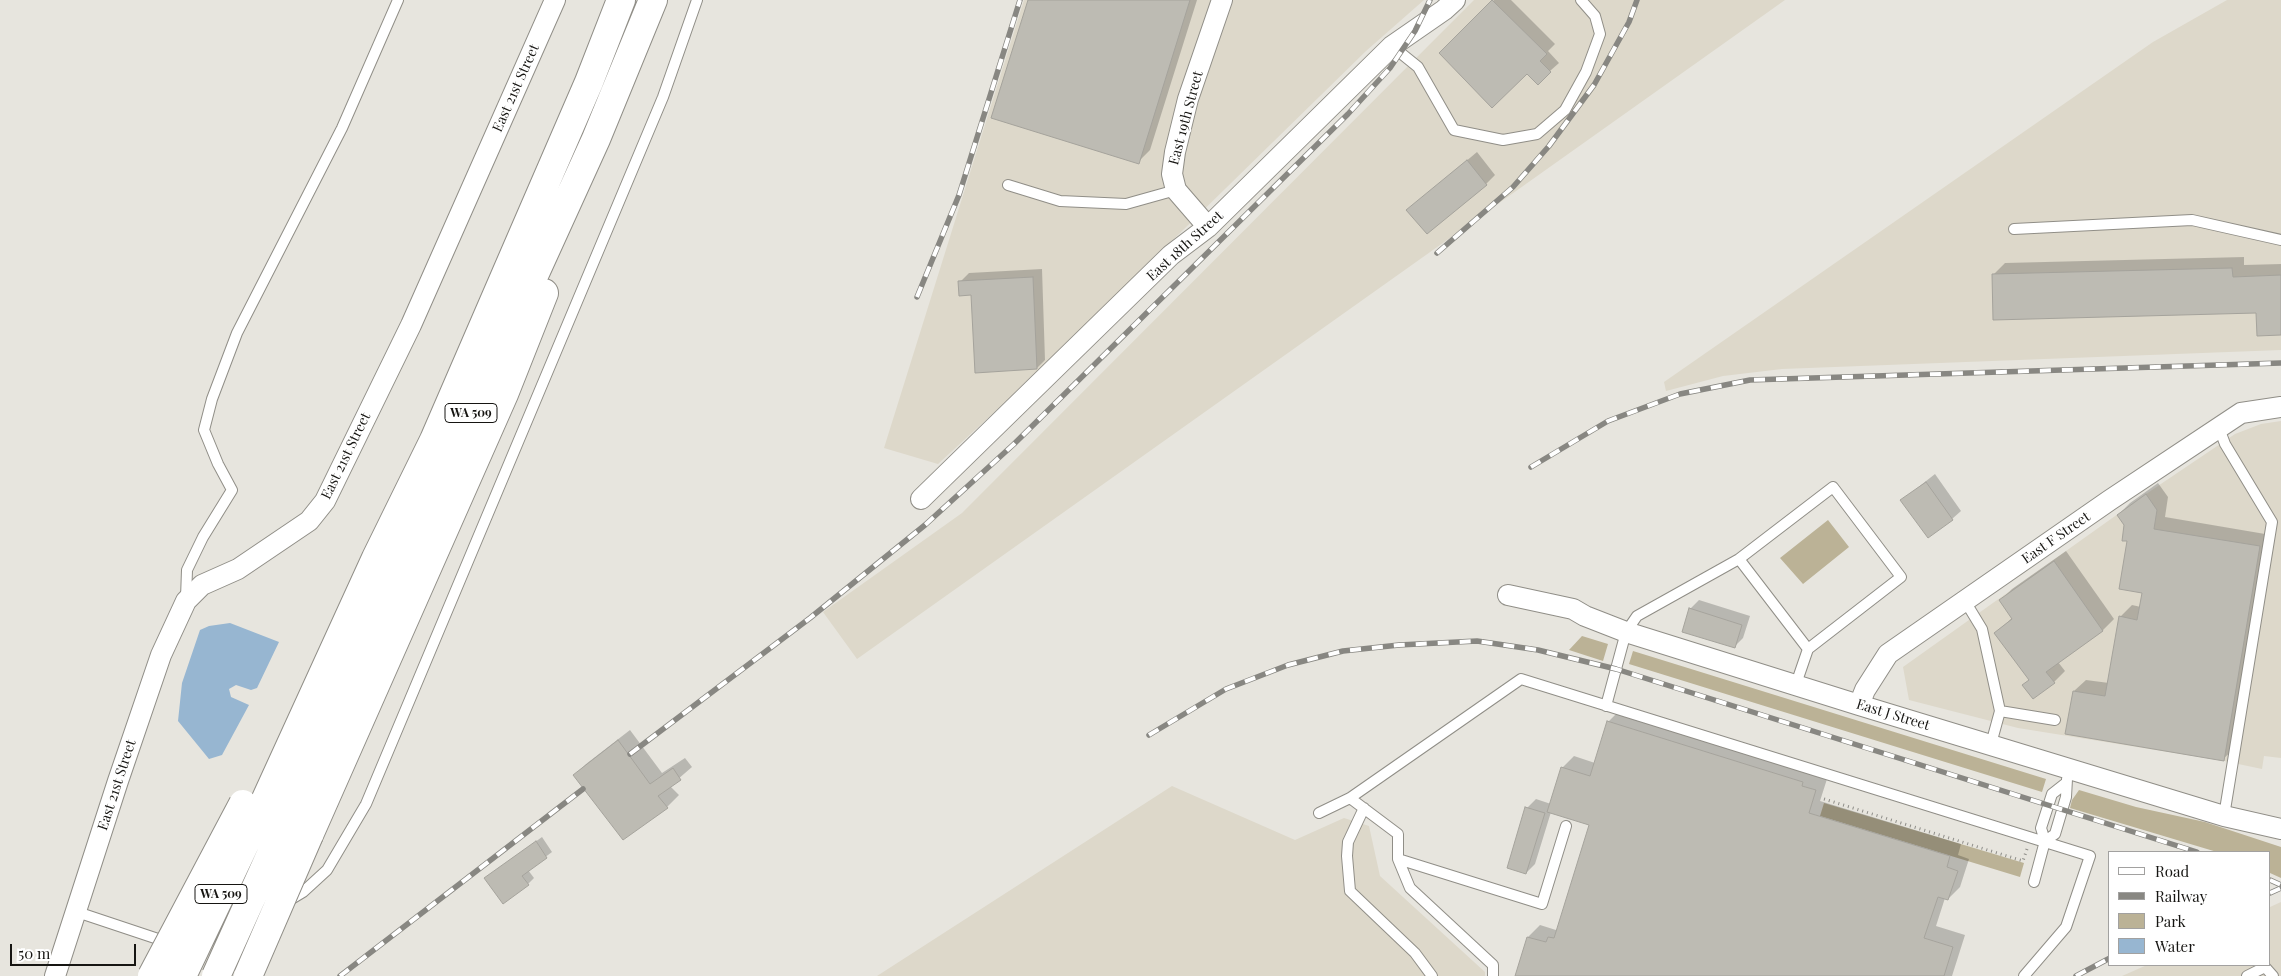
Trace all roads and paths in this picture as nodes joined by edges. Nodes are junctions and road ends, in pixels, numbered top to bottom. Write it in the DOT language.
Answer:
graph roads {
  1 [pos="398,0"];
  2 [pos="555,0"];
  3 [pos="621,0"];
  4 [pos="653,0"];
  5 [pos="697,0"];
  6 [pos="1222,0"];
  7 [pos="1455,0"];
  8 [pos="1581,0"];
  9 [pos="1392,46"];
  10 [pos="596,139"];
  11 [pos="1008,185"];
  12 [pos="1176,190"];
  13 [pos="1208,226"];
  14 [pos="2014,229"];
  15 [pos="2281,240"];
  16 [pos="2281,407"];
  17 [pos="2219,428"];
  18 [pos="921,499"];
  19 [pos="1739,559"];
  20 [pos="1508,595"];
  21 [pos="186,601"];
  22 [pos="1965,601"];
  23 [pos="1626,632"];
  24 [pos="1808,649"];
  25 [pos="1796,684"];
  26 [pos="1860,705"];
  27 [pos="1606,706"];
  28 [pos="2000,711"];
  29 [pos="2055,720"];
  30 [pos="1991,744"];
  31 [pos="2068,776"];
  32 [pos="1350,798"];
  33 [pos="1824,799"];
  34 [pos="251,808"];
  35 [pos="1364,808"];
  36 [pos="1319,813"];
  37 [pos="2224,816"];
  38 [pos="1566,826"];
  39 [pos="2281,829"];
  40 [pos="2045,841"];
  41 [pos="2028,845"];
  42 [pos="1398,859"];
  43 [pos="2034,882"];
  44 [pos="77,912"];
  45 [pos="55,976"];
  46 [pos="152,976"];
  47 [pos="182,976"];
  48 [pos="216,976"];
  49 [pos="248,976"];
  50 [pos="1432,976"];
  51 [pos="1493,976"];
  52 [pos="2024,976"];
  53 [pos="2247,976"];
  54 [pos="2273,976"];
  1 -- 21 [label="lane"];
  2 -- 21 [label="street, East 21st Street"];
  3 -- 34 [label="highway, WA 509"];
  4 -- 10 [label="highway, WA 509"];
  5 -- 44 [label="lane"];
  6 -- 12 [label="street, East 19th Street"];
  7 -- 9 [label="street, East 18th Street"];
  8 -- 9 [label="lane"];
  9 -- 13 [label="street, East 18th Street"];
  10 -- 48 [label="highway, WA 509, bridge"];
  10 -- 49 [label="highway, bridge"];
  11 -- 12 [label="lane"];
  12 -- 13 [label="street"];
  13 -- 18 [label="street, East 18th Street"];
  14 -- 15 [label="lane"];
  16 -- 17 [label="street, East F Street"];
  17 -- 22 [label="street, East F Street"];
  17 -- 37 [label="lane"];
  19 -- 23 [label="lane"];
  19 -- 24 [label="lane"];
  19 -- 24 [label="lane"];
  20 -- 23 [label="street, East J Street"];
  21 -- 44 [label="street, East 21st Street"];
  22 -- 26 [label="street, East F Street"];
  22 -- 28 [label="lane"];
  23 -- 25 [label="street, East J Street"];
  23 -- 27 [label="lane"];
  24 -- 25 [label="lane"];
  25 -- 26 [label="street, East J Street"];
  26 -- 30 [label="street, East J Street"];
  27 -- 32 [label="lane"];
  27 -- 40 [label="lane"];
  28 -- 29 [label="lane"];
  28 -- 30 [label="lane"];
  30 -- 31 [label="street, East J Street"];
  31 -- 37 [label="street, East J Street"];
  31 -- 40 [label="lane"];
  31 -- 40 [label="lane"];
  32 -- 35 [label="lane"];
  32 -- 36 [label="lane"];
  33 -- 41 [label="path"];
  34 -- 46 [label="highway, bridge"];
  34 -- 47 [label="highway, WA 509, bridge"];
  35 -- 42 [label="lane"];
  35 -- 50 [label="lane"];
  37 -- 39 [label="street, East J Street"];
  38 -- 42 [label="lane"];
  40 -- 43 [label="lane"];
  40 -- 52 [label="lane"];
  42 -- 51 [label="lane"];
  44 -- 45 [label="street, East 21st Street"];
  53 -- 54 [label="lane"];
}
